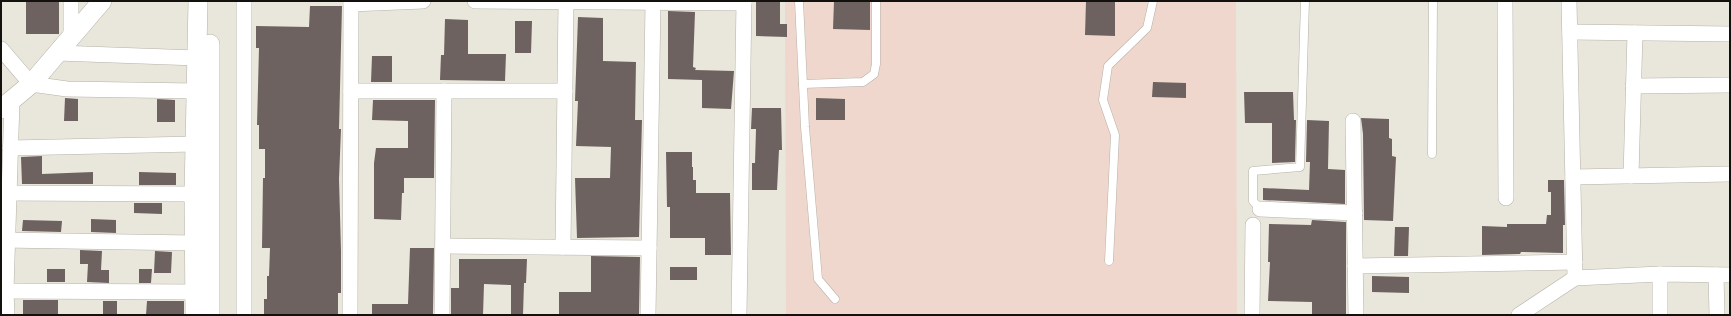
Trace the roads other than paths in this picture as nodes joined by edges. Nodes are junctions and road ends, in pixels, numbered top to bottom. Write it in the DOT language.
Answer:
graph roads {
  1 [pos="71,1"];
  2 [pos="102,1"];
  3 [pos="198,1"];
  4 [pos="209,1"];
  5 [pos="244,1"];
  6 [pos="423,1"];
  7 [pos="475,1"];
  8 [pos="799,1"];
  9 [pos="876,1"];
  10 [pos="1153,1"];
  11 [pos="1306,1"];
  12 [pos="1433,1"];
  13 [pos="1505,1"];
  14 [pos="1569,1"];
  15 [pos="351,2"];
  16 [pos="566,2"];
  17 [pos="744,2"];
  18 [pos="653,3"];
  19 [pos="1570,32"];
  20 [pos="1635,32"];
  21 [pos="1730,34"];
  22 [pos="72,35"];
  23 [pos="1,49"];
  24 [pos="57,53"];
  25 [pos="197,58"];
  26 [pos="31,84"];
  27 [pos="803,84"];
  28 [pos="1730,85"];
  29 [pos="1633,86"];
  30 [pos="196,91"];
  31 [pos="351,91"];
  32 [pos="444,91"];
  33 [pos="565,91"];
  34 [pos="6,105"];
  35 [pos="1353,121"];
  36 [pos="195,144"];
  37 [pos="10,148"];
  38 [pos="1432,154"];
  39 [pos="1730,174"];
  40 [pos="1631,176"];
  41 [pos="1573,177"];
  42 [pos="5,193"];
  43 [pos="194,194"];
  44 [pos="1506,198"];
  45 [pos="1260,209"];
  46 [pos="1355,213"];
  47 [pos="1253,225"];
  48 [pos="4,241"];
  49 [pos="194,243"];
  50 [pos="442,246"];
  51 [pos="563,247"];
  52 [pos="649,248"];
  53 [pos="1109,261"];
  54 [pos="1575,262"];
  55 [pos="1355,266"];
  56 [pos="1660,274"];
  57 [pos="1723,275"];
  58 [pos="1575,278"];
  59 [pos="3,291"];
  60 [pos="196,292"];
  61 [pos="835,299"];
  62 [pos="7,315"];
  63 [pos="195,315"];
  64 [pos="210,315"];
  65 [pos="244,315"];
  66 [pos="350,315"];
  67 [pos="442,315"];
  68 [pos="648,315"];
  69 [pos="739,315"];
  70 [pos="1252,315"];
  71 [pos="1356,315"];
  72 [pos="1519,315"];
  73 [pos="1660,315"];
  74 [pos="1717,315"];
  1 -- 22 [label="street"];
  2 -- 22 [label="street"];
  3 -- 25 [label="street"];
  4 -- 64 [label="street"];
  5 -- 65 [label="street"];
  6 -- 15 [label="street"];
  7 -- 16 [label="street"];
  8 -- 27 [label="lane"];
  9 -- 27 [label="lane"];
  10 -- 53 [label="lane"];
  11 -- 45 [label="lane"];
  12 -- 38 [label="lane"];
  13 -- 44 [label="street"];
  14 -- 19 [label="street"];
  15 -- 31 [label="street"];
  16 -- 18 [label="street"];
  16 -- 33 [label="street"];
  17 -- 18 [label="street"];
  17 -- 69 [label="street"];
  18 -- 52 [label="street"];
  19 -- 20 [label="street"];
  19 -- 41 [label="street"];
  20 -- 21 [label="street"];
  20 -- 29 [label="street"];
  22 -- 24 [label="street"];
  23 -- 26 [label="street"];
  24 -- 25 [label="street"];
  24 -- 26 [label="street"];
  25 -- 30 [label="street"];
  26 -- 30 [label="street"];
  26 -- 34 [label="street"];
  27 -- 61 [label="lane"];
  28 -- 29 [label="street"];
  29 -- 40 [label="street"];
  30 -- 36 [label="street"];
  31 -- 32 [label="street"];
  31 -- 66 [label="street"];
  32 -- 33 [label="street"];
  32 -- 50 [label="street"];
  33 -- 51 [label="street"];
  34 -- 37 [label="street"];
  35 -- 46 [label="street"];
  36 -- 37 [label="street"];
  36 -- 43 [label="street"];
  37 -- 42 [label="street"];
  39 -- 40 [label="street"];
  40 -- 41 [label="street"];
  41 -- 54 [label="street"];
  42 -- 43 [label="street"];
  42 -- 48 [label="street"];
  43 -- 49 [label="street"];
  45 -- 46 [label="street"];
  46 -- 55 [label="street"];
  47 -- 70 [label="street"];
  48 -- 49 [label="street"];
  48 -- 59 [label="street"];
  49 -- 60 [label="street"];
  50 -- 51 [label="street"];
  50 -- 67 [label="street"];
  51 -- 52 [label="street"];
  52 -- 68 [label="street"];
  54 -- 55 [label="street"];
  54 -- 58 [label="street"];
  55 -- 71 [label="street"];
  56 -- 57 [label="street"];
  56 -- 58 [label="street"];
  56 -- 73 [label="street"];
  57 -- 74 [label="street"];
  58 -- 72 [label="street"];
  59 -- 60 [label="street"];
  59 -- 62 [label="street"];
  60 -- 63 [label="street"];
}
